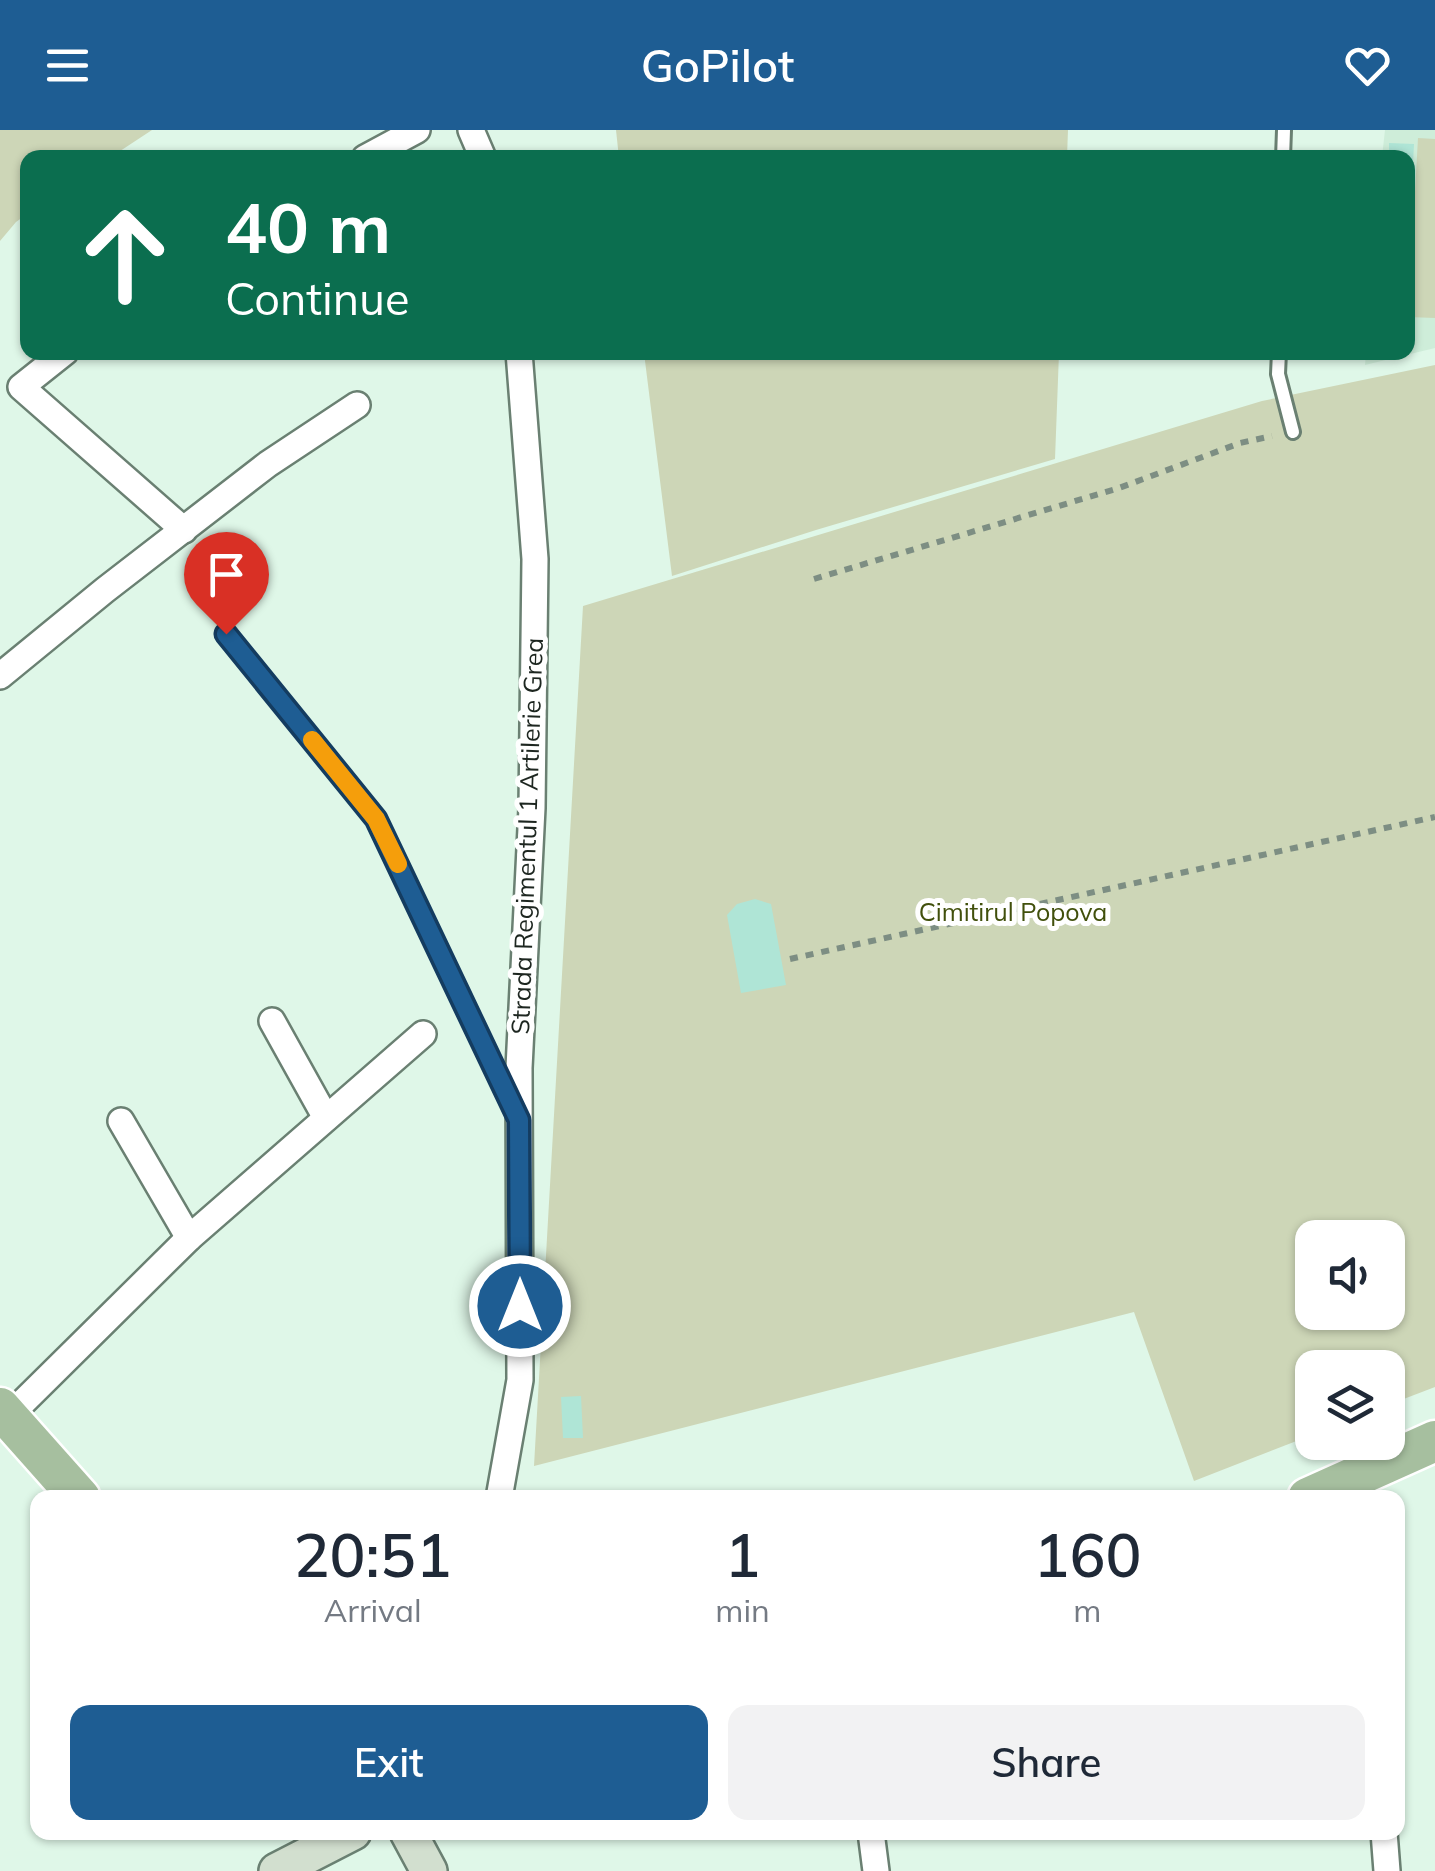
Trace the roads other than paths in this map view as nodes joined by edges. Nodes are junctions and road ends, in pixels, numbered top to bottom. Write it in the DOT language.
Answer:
graph roads {
  1 [pos="417,130"];
  2 [pos="380,150"];
  3 [pos="55,360"];
  4 [pos="520,360"];
  5 [pos="1279,360"];
  6 [pos="357,404"];
  7 [pos="1293,432"];
  8 [pos="184,530"];
  9 [pos="226,634"];
  10 [pos="0,676"];
  11 [pos="272,1021"];
  12 [pos="423,1034"];
  13 [pos="326,1118"];
  14 [pos="519,1120"];
  15 [pos="121,1121"];
  16 [pos="189,1238"];
  17 [pos="4,1412"];
  18 [pos="1435,1441"];
  19 [pos="1360,1487"];
  20 [pos="73,1490"];
  21 [pos="500,1490"];
  22 [pos="338,1840"];
  23 [pos="412,1840"];
  24 [pos="872,1840"];
  25 [pos="1385,1840"];
  26 [pos="277,1871"];
  27 [pos="429,1871"];
  28 [pos="876,1871"];
  29 [pos="1387,1871"];
  1 -- 2 [label="street"];
  3 -- 8 [label="street"];
  4 -- 14 [label="street, Strada Regimentul 1 Artilerie Grea"];
  5 -- 7 [label="lane"];
  6 -- 8 [label="street"];
  8 -- 10 [label="street"];
  9 -- 14 [label="lane"];
  11 -- 13 [label="street"];
  12 -- 13 [label="street"];
  13 -- 16 [label="street"];
  14 -- 21 [label="street, Strada Regimentul 1 Artilerie Grea"];
  15 -- 16 [label="street"];
  16 -- 17 [label="street"];
  17 -- 20 [label="main road"];
  18 -- 19 [label="main road"];
  22 -- 26 [label="street"];
  23 -- 27 [label="street"];
  24 -- 28 [label="street"];
  25 -- 29 [label="street"];
}
